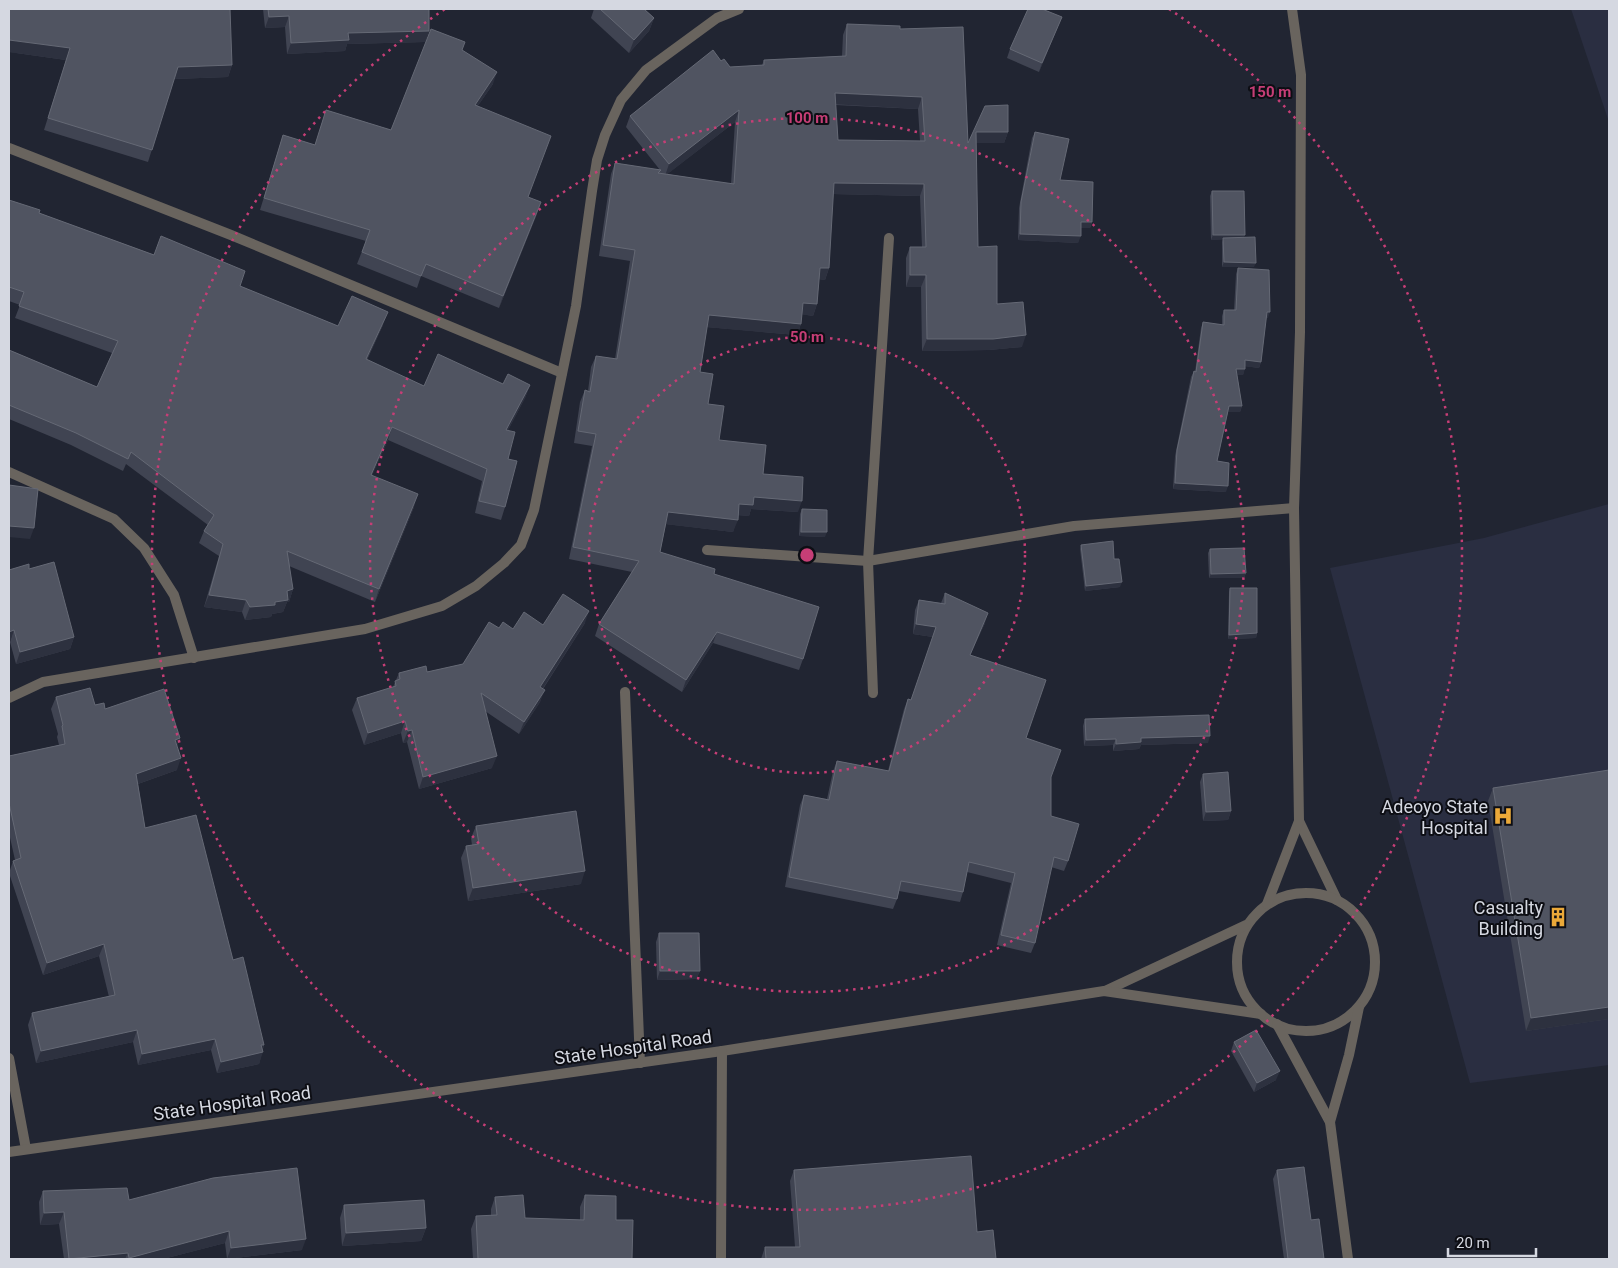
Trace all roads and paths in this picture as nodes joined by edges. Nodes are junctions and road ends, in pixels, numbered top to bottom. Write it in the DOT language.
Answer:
graph roads {
  1 [pos="739,9"];
  2 [pos="1292,9"];
  3 [pos="9,148"];
  4 [pos="889,238"];
  5 [pos="562,373"];
  6 [pos="9,472"];
  7 [pos="1294,508"];
  8 [pos="707,550"];
  9 [pos="868,560"];
  10 [pos="194,658"];
  11 [pos="625,692"];
  12 [pos="873,693"];
  13 [pos="9,698"];
  14 [pos="1299,821"];
  15 [pos="1337,900"];
  16 [pos="1267,904"];
  17 [pos="1246,925"];
  18 [pos="1104,991"];
  19 [pos="1359,1007"];
  20 [pos="1261,1014"];
  21 [pos="1277,1024"];
  22 [pos="722,1052"];
  23 [pos="9,1058"];
  24 [pos="640,1063"];
  25 [pos="1330,1122"];
  26 [pos="26,1148"];
  27 [pos="9,1152"];
  28 [pos="721,1259"];
  29 [pos="1348,1259"];
  1 -- 5 [label="street"];
  2 -- 7 [label="street"];
  3 -- 5 [label="street"];
  4 -- 9 [label="street"];
  5 -- 10 [label="street"];
  6 -- 10 [label="street"];
  7 -- 9 [label="street"];
  7 -- 14 [label="street"];
  8 -- 9 [label="street"];
  9 -- 12 [label="street"];
  10 -- 13 [label="street"];
  11 -- 24 [label="street"];
  14 -- 15 [label="street"];
  14 -- 16 [label="street"];
  15 -- 16 [label="street"];
  15 -- 19 [label="street"];
  16 -- 17 [label="street"];
  17 -- 18 [label="street"];
  17 -- 20 [label="street"];
  18 -- 20 [label="street, State Hospital Road"];
  18 -- 22 [label="street, State Hospital Road"];
  19 -- 21 [label="street"];
  19 -- 25 [label="street"];
  20 -- 21 [label="street"];
  21 -- 25 [label="street"];
  22 -- 24 [label="street, State Hospital Road"];
  22 -- 28 [label="street"];
  23 -- 26 [label="street"];
  24 -- 26 [label="street, State Hospital Road"];
  25 -- 29 [label="street"];
  26 -- 27 [label="street, State Hospital Road"];
}
